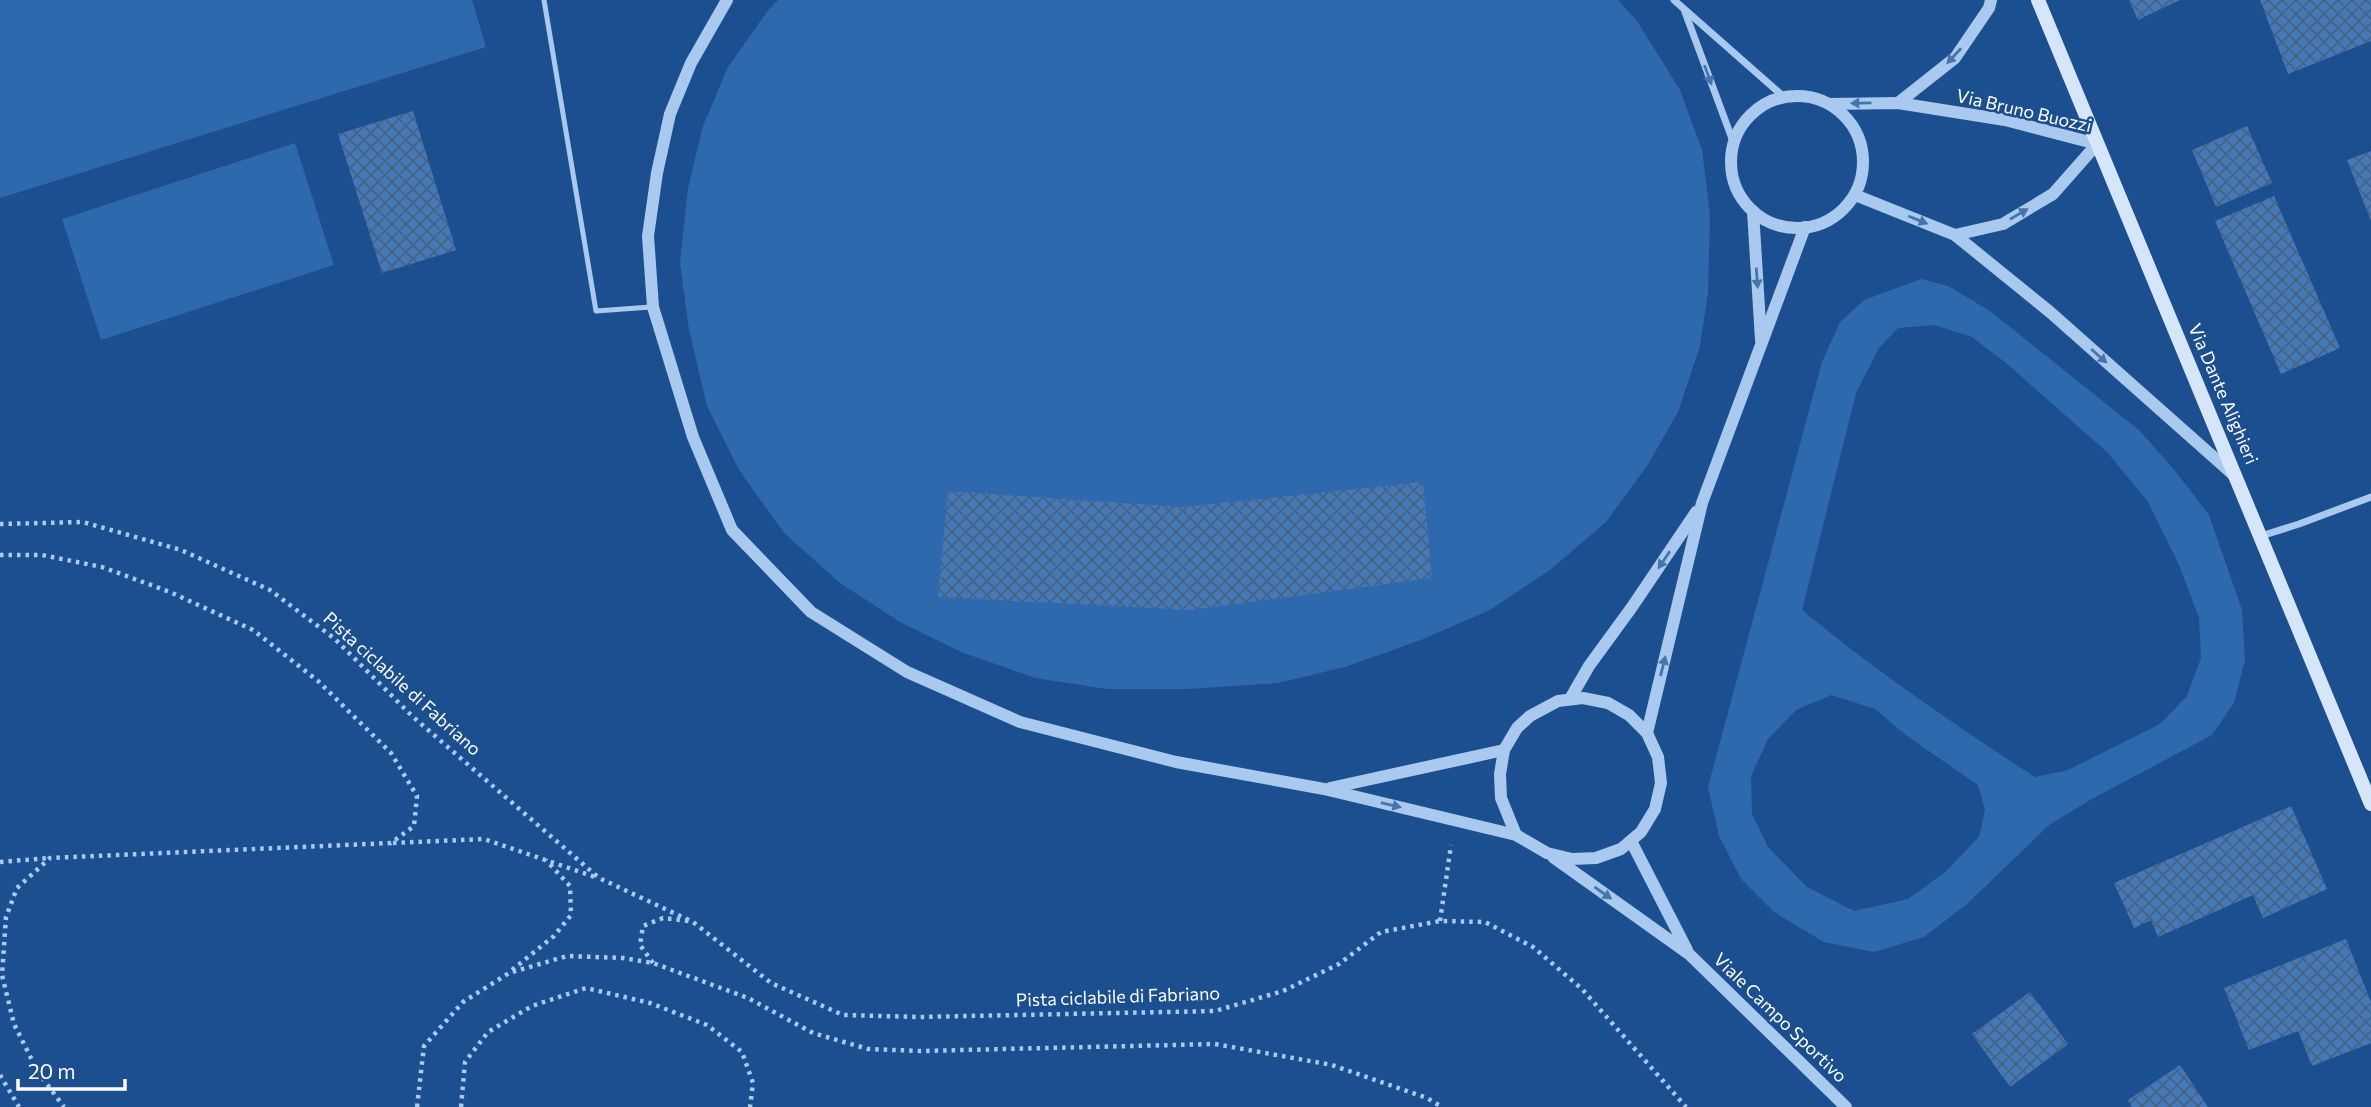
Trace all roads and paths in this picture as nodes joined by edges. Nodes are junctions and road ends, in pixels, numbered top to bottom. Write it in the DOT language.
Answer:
graph roads {
  1 [pos="544,0"];
  2 [pos="727,0"];
  3 [pos="1674,0"];
  4 [pos="1991,0"];
  5 [pos="2038,0"];
  6 [pos="1684,11"];
  7 [pos="1784,97"];
  8 [pos="1898,103"];
  9 [pos="1829,104"];
  10 [pos="1734,144"];
  11 [pos="2096,145"];
  12 [pos="1855,195"];
  13 [pos="1753,211"];
  14 [pos="1805,228"];
  15 [pos="1955,235"];
  16 [pos="653,307"];
  17 [pos="1761,344"];
  18 [pos="2238,479"];
  19 [pos="2371,497"];
  20 [pos="1702,503"];
  21 [pos="0,524"];
  22 [pos="2260,536"];
  23 [pos="0,555"];
  24 [pos="1570,699"];
  25 [pos="1647,733"];
  26 [pos="1504,750"];
  27 [pos="1324,789"];
  28 [pos="2371,804"];
  29 [pos="1455,820"];
  30 [pos="1516,835"];
  31 [pos="1631,841"];
  32 [pos="391,843"];
  33 [pos="1547,853"];
  34 [pos="50,858"];
  35 [pos="545,860"];
  36 [pos="0,862"];
  37 [pos="599,878"];
  38 [pos="1440,921"];
  39 [pos="693,922"];
  40 [pos="1689,954"];
  41 [pos="653,963"];
  42 [pos="509,973"];
  43 [pos="0,1075"];
  44 [pos="19,1107"];
  45 [pos="64,1107"];
  46 [pos="417,1107"];
  47 [pos="461,1107"];
  48 [pos="750,1107"];
  49 [pos="1442,1107"];
  50 [pos="1686,1107"];
  51 [pos="1846,1107"];
  1 -- 16 [label="lane"];
  2 -- 16 [label="street"];
  3 -- 6 [label="street"];
  4 -- 8 [label="street, Via Bruno Buozzi, one-way"];
  5 -- 11 [label="main road, Via Dante Alighieri"];
  6 -- 7 [label="street"];
  6 -- 10 [label="street, one-way"];
  7 -- 9 [label="street, Via Bruno Buozzi"];
  7 -- 10 [label="street"];
  8 -- 9 [label="street, Via Bruno Buozzi, one-way"];
  8 -- 11 [label="street, Via Bruno Buozzi"];
  9 -- 12 [label="street"];
  10 -- 13 [label="street"];
  15 -- 11 [label="street, Via Bruno Buozzi, one-way"];
  11 -- 18 [label="main road, Via Dante Alighieri"];
  12 -- 14 [label="street"];
  12 -- 15 [label="street, one-way"];
  13 -- 14 [label="street"];
  13 -- 17 [label="street, one-way"];
  14 -- 17 [label="street"];
  15 -- 18 [label="street, one-way"];
  16 -- 27 [label="street"];
  17 -- 20 [label="street"];
  18 -- 22 [label="main road, Via Dante Alighieri"];
  19 -- 22 [label="street"];
  20 -- 24 [label="street, one-way"];
  25 -- 20 [label="street, one-way"];
  21 -- 37 [label="path, Pista ciclabile di Fabriano"];
  22 -- 28 [label="main road, Via Dante Alighieri"];
  23 -- 32 [label="path"];
  24 -- 25 [label="street"];
  24 -- 26 [label="street"];
  25 -- 31 [label="street"];
  26 -- 27 [label="street"];
  26 -- 30 [label="street"];
  27 -- 29 [label="street, one-way"];
  29 -- 30 [label="street"];
  29 -- 38 [label="path"];
  30 -- 33 [label="street"];
  31 -- 33 [label="street"];
  31 -- 40 [label="street, Viale Campo Sportivo"];
  32 -- 34 [label="path, Pista ciclabile di Fabriano"];
  32 -- 35 [label="path, Pista ciclabile di Fabriano"];
  33 -- 40 [label="street, Viale Campo Sportivo, one-way"];
  34 -- 36 [label="path, Pista ciclabile di Fabriano"];
  34 -- 45 [label="path"];
  35 -- 37 [label="path, Pista ciclabile di Fabriano"];
  35 -- 42 [label="path, Pista ciclabile di Fabriano"];
  37 -- 39 [label="path, Pista ciclabile di Fabriano"];
  38 -- 39 [label="path, Pista ciclabile di Fabriano"];
  38 -- 50 [label="path, Pista ciclabile di Fabriano"];
  39 -- 41 [label="path"];
  40 -- 51 [label="street, Viale Campo Sportivo"];
  41 -- 42 [label="path, Pista ciclabile di Fabriano"];
  41 -- 49 [label="path, Pista ciclabile di Fabriano"];
  42 -- 46 [label="path, Pista ciclabile di Fabriano"];
  43 -- 44 [label="path"];
  47 -- 48 [label="path"];
}
